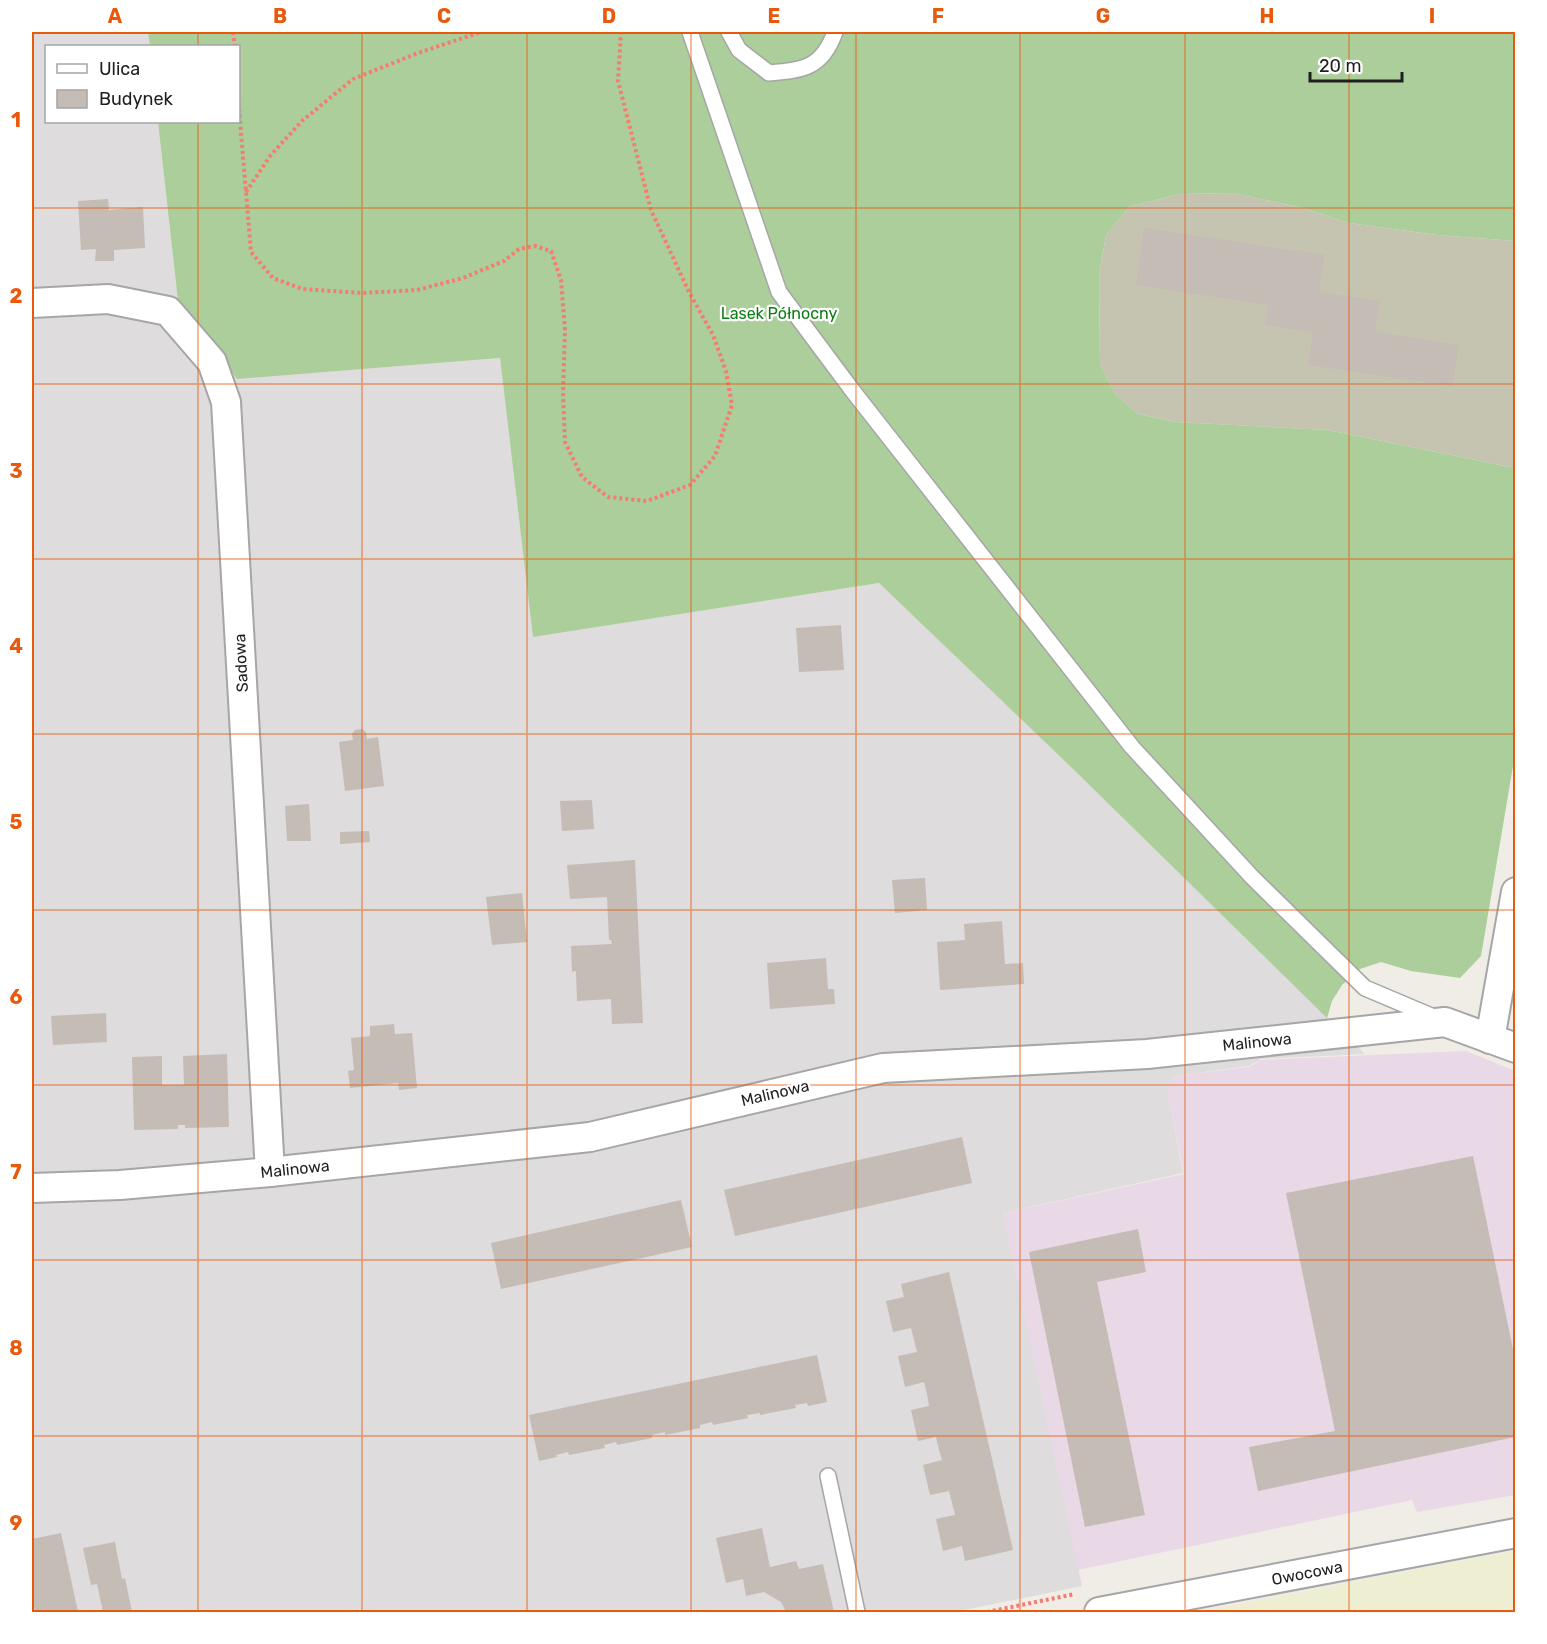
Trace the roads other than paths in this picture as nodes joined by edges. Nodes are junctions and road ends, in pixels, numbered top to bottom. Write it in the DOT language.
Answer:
graph roads {
  1 [pos="690,32"];
  2 [pos="729,32"];
  3 [pos="835,32"];
  4 [pos="32,303"];
  5 [pos="1515,892"];
  6 [pos="1445,1022"];
  7 [pos="1503,1043"];
  8 [pos="270,1172"];
  9 [pos="32,1188"];
  10 [pos="828,1476"];
  11 [pos="1515,1533"];
  12 [pos="857,1612"];
  13 [pos="1104,1612"];
  1 -- 6 [label="lane"];
  2 -- 3 [label="lane"];
  4 -- 8 [label="street, Sadowa"];
  5 -- 7 [label="street"];
  6 -- 7 [label="street, Malinowa"];
  6 -- 8 [label="street, Malinowa"];
  8 -- 9 [label="street, Malinowa"];
  10 -- 12 [label="lane"];
  11 -- 13 [label="street, Owocowa"];
}
